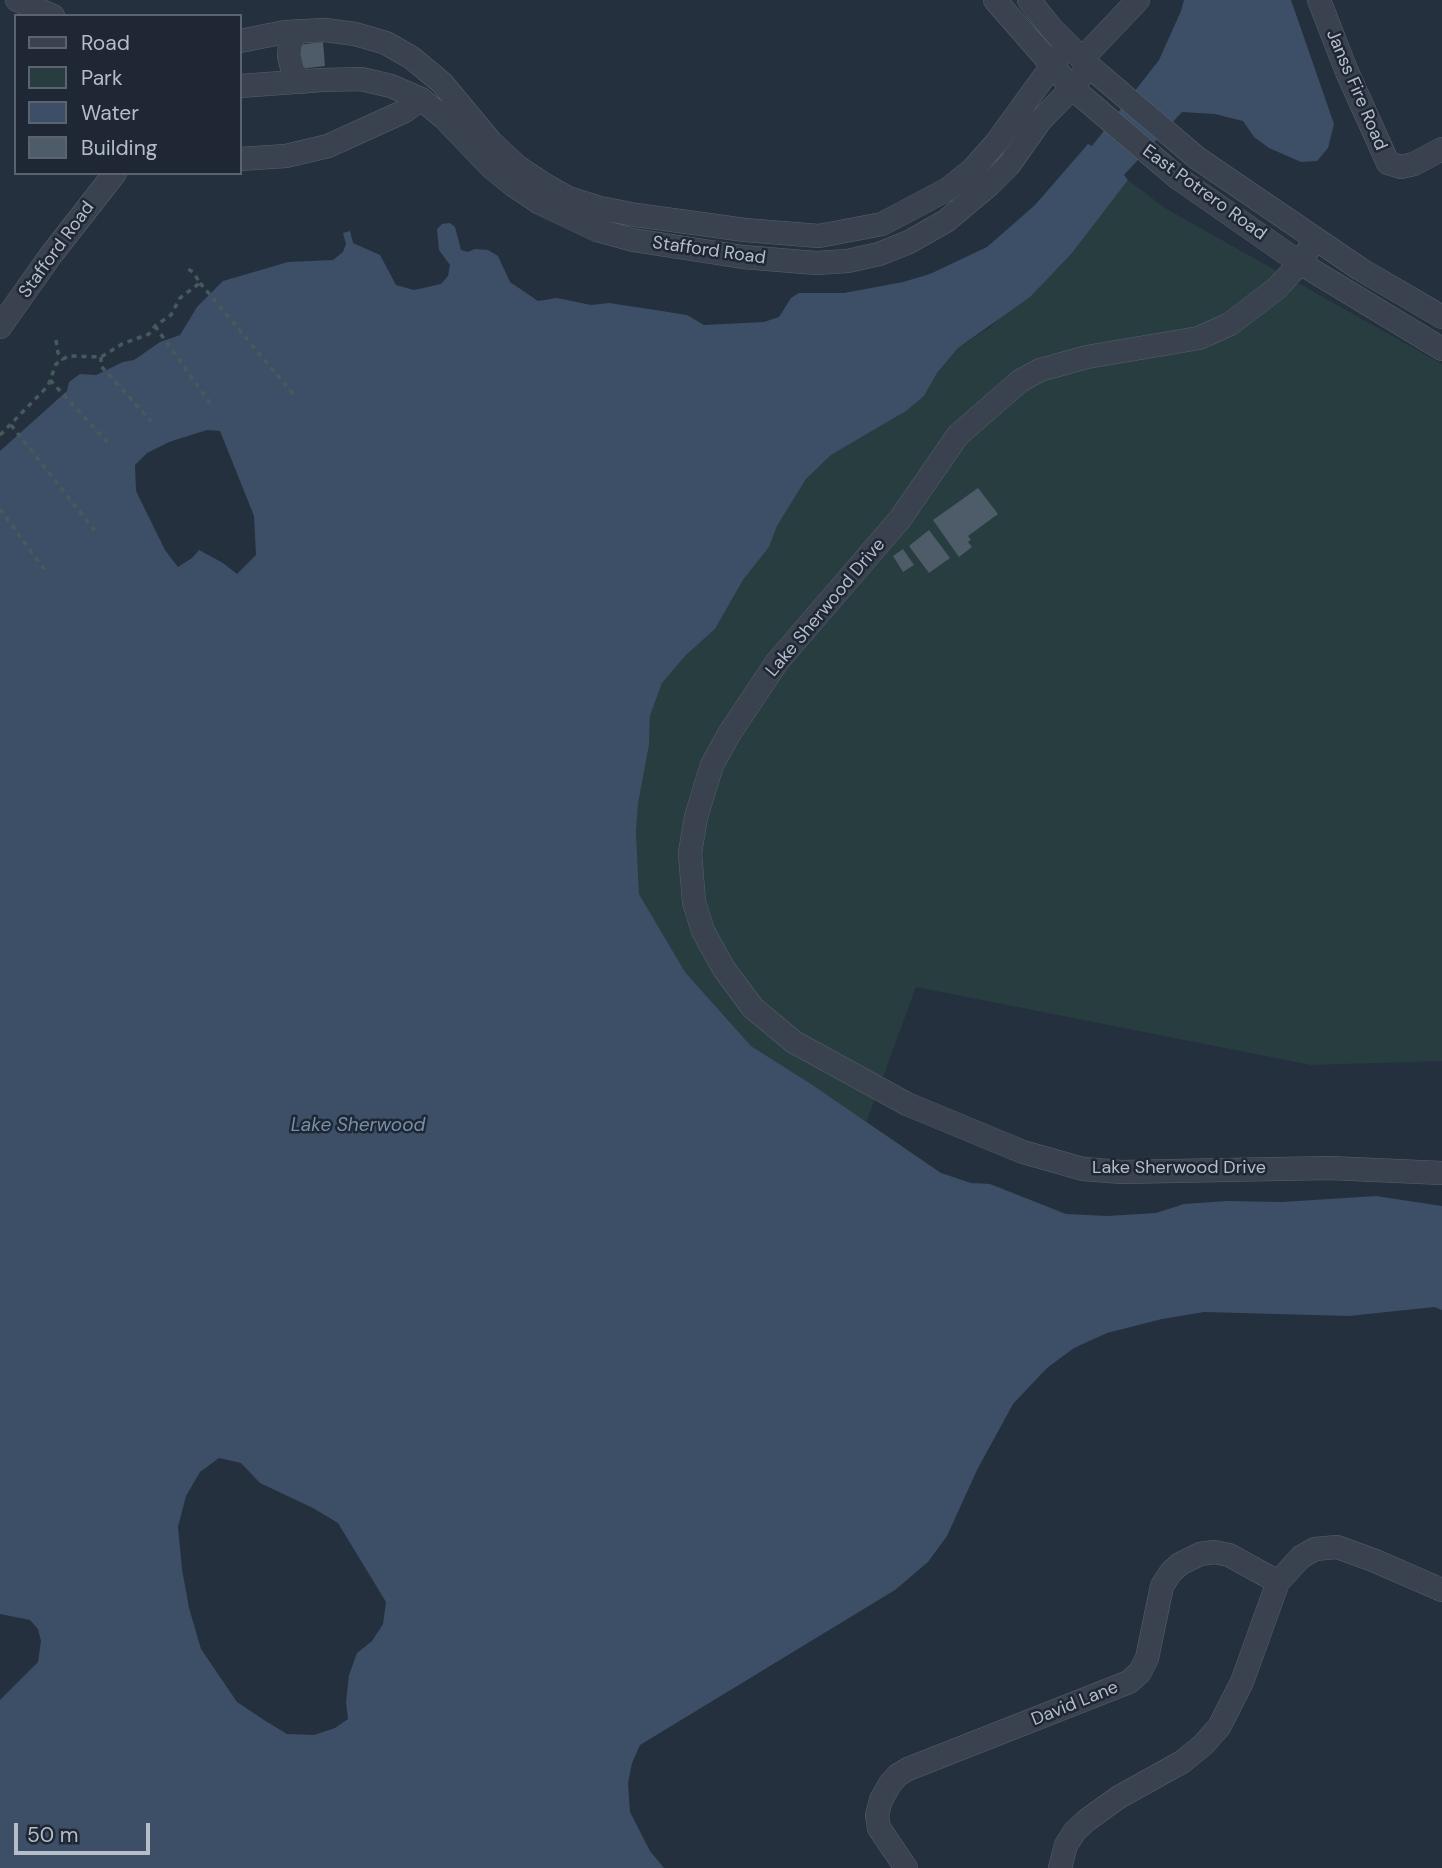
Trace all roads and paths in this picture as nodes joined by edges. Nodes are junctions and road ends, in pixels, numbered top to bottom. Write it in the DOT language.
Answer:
graph roads {
  1 [pos="17,0"];
  2 [pos="995,0"];
  3 [pos="1029,0"];
  4 [pos="1138,0"];
  5 [pos="1320,0"];
  6 [pos="48,14"];
  7 [pos="298,31"];
  8 [pos="242,41"];
  9 [pos="1079,57"];
  10 [pos="1052,66"];
  11 [pos="303,82"];
  12 [pos="242,86"];
  13 [pos="1072,88"];
  14 [pos="421,99"];
  15 [pos="1442,149"];
  16 [pos="242,159"];
  17 [pos="113,175"];
  18 [pos="1315,240"];
  19 [pos="1300,263"];
  20 [pos="188,270"];
  21 [pos="200,283"];
  22 [pos="1442,317"];
  23 [pos="155,326"];
  24 [pos="0,327"];
  25 [pos="56,340"];
  26 [pos="1442,349"];
  27 [pos="101,356"];
  28 [pos="63,360"];
  29 [pos="50,380"];
  30 [pos="294,395"];
  31 [pos="210,403"];
  32 [pos="150,421"];
  33 [pos="11,425"];
  34 [pos="0,435"];
  35 [pos="111,446"];
  36 [pos="0,509"];
  37 [pos="96,532"];
  38 [pos="46,572"];
  39 [pos="1442,1173"];
  40 [pos="1278,1582"];
  41 [pos="1442,1590"];
  42 [pos="906,1868"];
  43 [pos="1060,1868"];
  1 -- 6 [label="street"];
  2 -- 10 [label="street, East Potrero Road"];
  3 -- 9 [label="street, East Potrero Road"];
  4 -- 9 [label="street"];
  5 -- 15 [label="street, Janss Fire Road"];
  7 -- 8 [label="street, Stafford Road"];
  7 -- 10 [label="street, Stafford Road"];
  7 -- 11 [label="street"];
  9 -- 10 [label="street, Stafford Road"];
  9 -- 13 [label="street, Stafford Road"];
  9 -- 18 [label="street, East Potrero Road"];
  10 -- 13 [label="street, East Potrero Road"];
  11 -- 12 [label="street, Stafford Road"];
  11 -- 14 [label="street, Stafford Road"];
  13 -- 14 [label="street, Stafford Road"];
  13 -- 19 [label="street, East Potrero Road"];
  14 -- 16 [label="street"];
  17 -- 24 [label="street, Stafford Road"];
  18 -- 19 [label="street, Lake Sherwood Drive"];
  18 -- 22 [label="street, East Potrero Road"];
  19 -- 26 [label="street, East Potrero Road"];
  19 -- 39 [label="street, Lake Sherwood Drive"];
  20 -- 21 [label="path"];
  21 -- 23 [label="path"];
  21 -- 30 [label="path"];
  23 -- 27 [label="path"];
  23 -- 31 [label="path"];
  25 -- 28 [label="path"];
  27 -- 28 [label="path"];
  27 -- 32 [label="path"];
  28 -- 29 [label="path"];
  29 -- 33 [label="path"];
  29 -- 35 [label="path"];
  33 -- 34 [label="path"];
  33 -- 37 [label="path"];
  36 -- 38 [label="path"];
  40 -- 41 [label="street"];
  40 -- 42 [label="street, David Lane"];
  40 -- 43 [label="street"];
}
